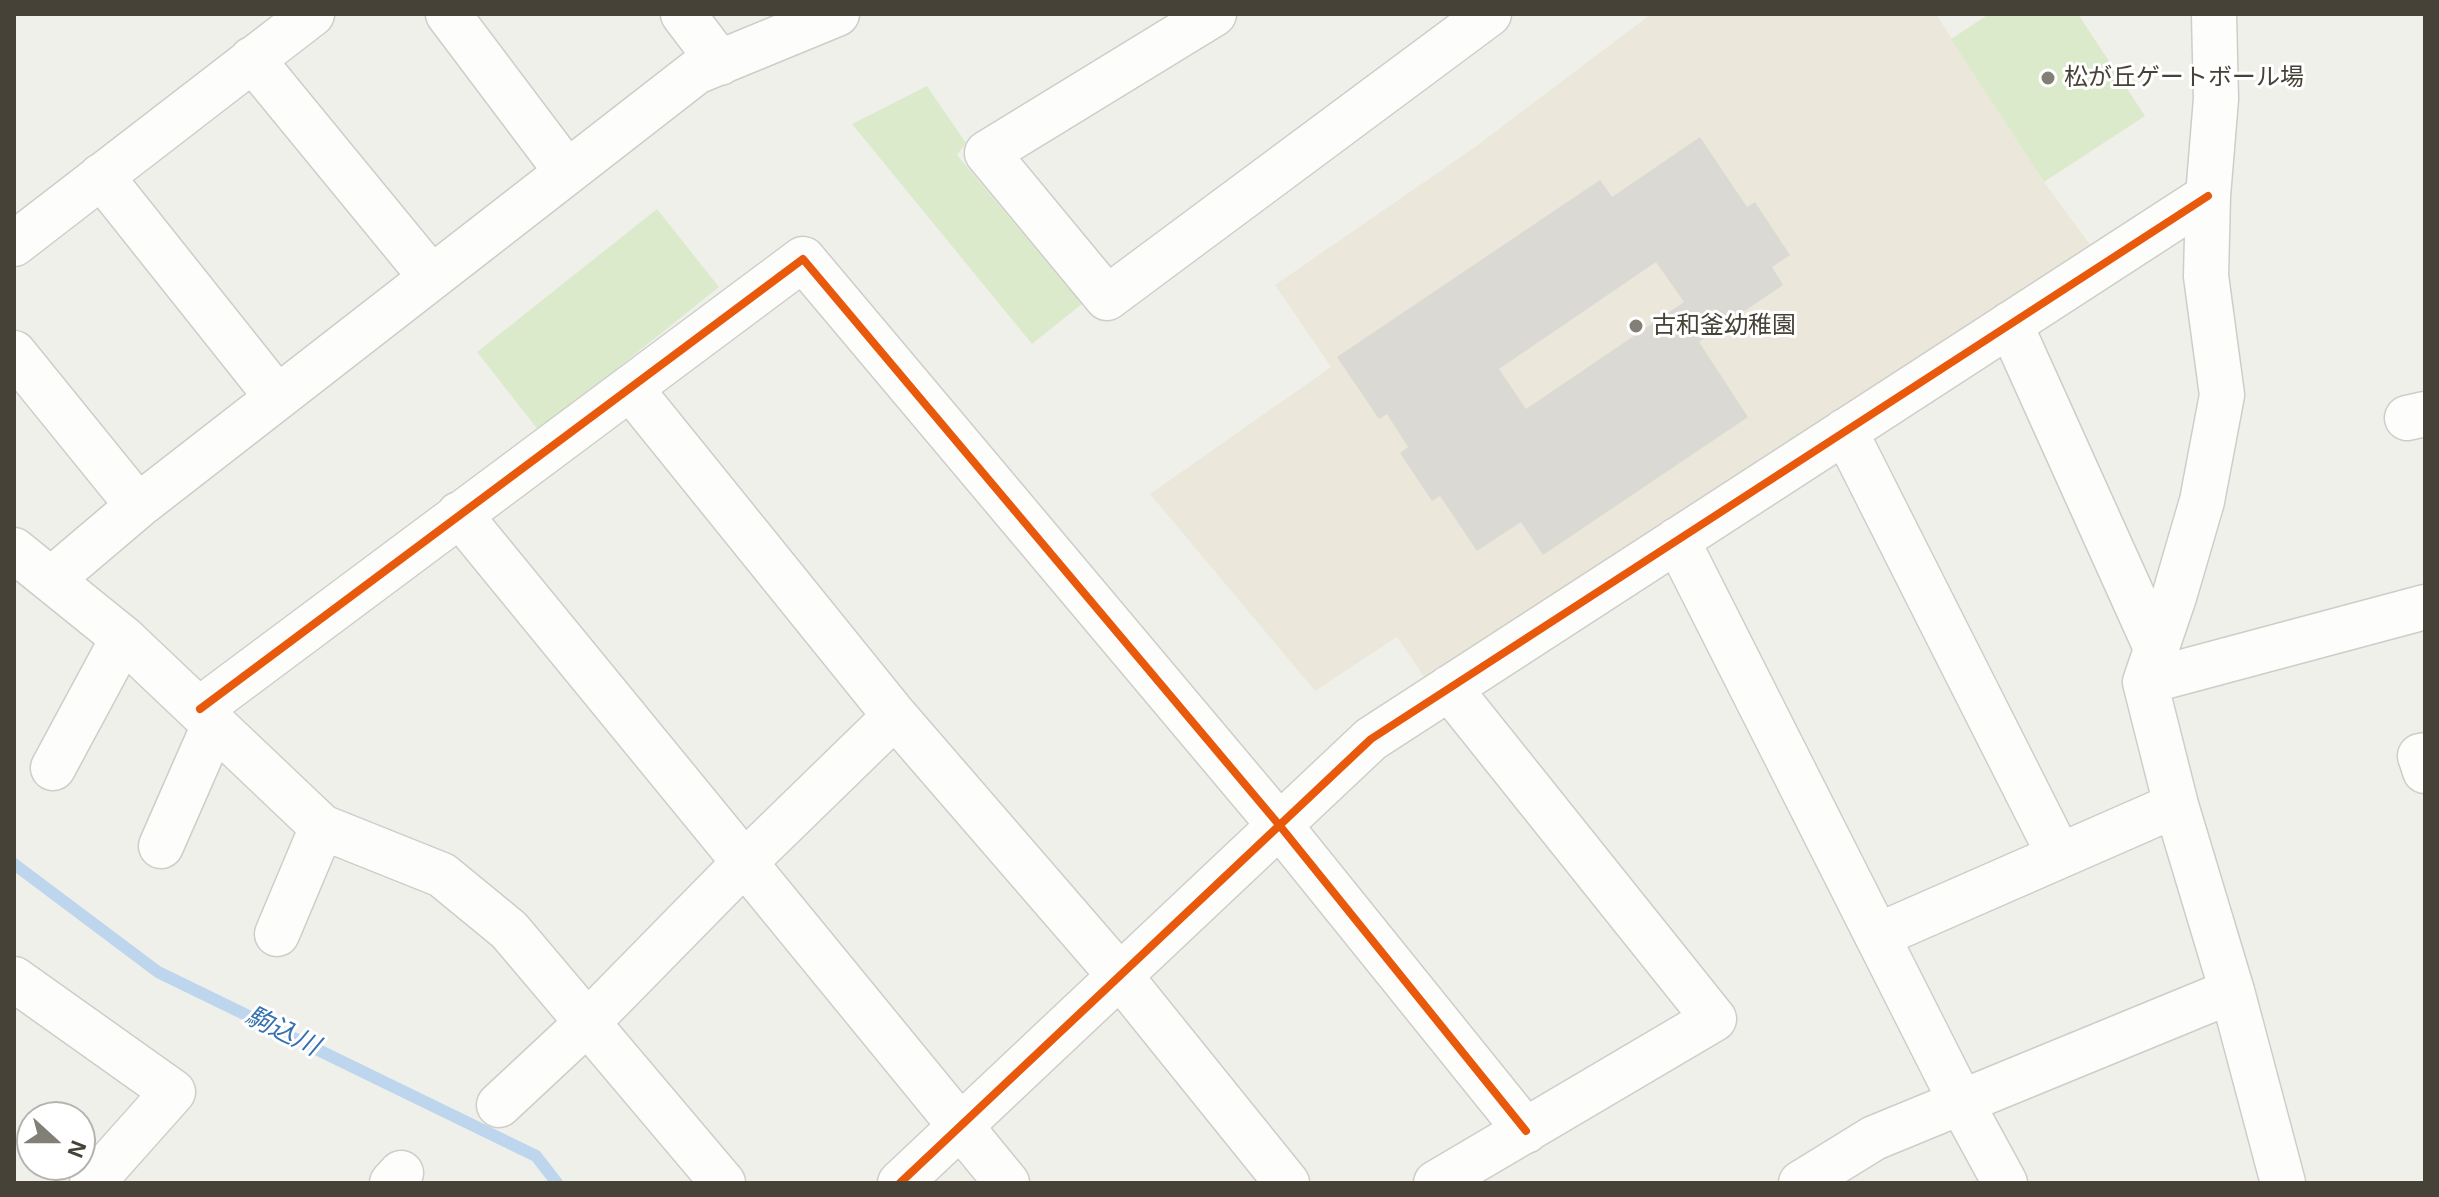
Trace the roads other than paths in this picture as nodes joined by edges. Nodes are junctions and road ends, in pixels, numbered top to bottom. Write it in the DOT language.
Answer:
graph roads {
  1 [pos="312,14"];
  2 [pos="448,14"];
  3 [pos="683,14"];
  4 [pos="837,14"];
  5 [pos="1489,14"];
  6 [pos="2214,14"];
  7 [pos="1210,15"];
  8 [pos="252,59"];
  9 [pos="720,63"];
  10 [pos="567,172"];
  11 [pos="101,176"];
  12 [pos="2208,196"];
  13 [pos="14,244"];
  14 [pos="431,277"];
  15 [pos="2010,324"];
  16 [pos="14,353"];
  17 [pos="630,388"];
  18 [pos="277,397"];
  19 [pos="1845,431"];
  20 [pos="138,506"];
  21 [pos="459,514"];
  22 [pos="1677,540"];
  23 [pos="14,550"];
  24 [pos="52,579"];
  25 [pos="2425,607"];
  26 [pos="123,638"];
  27 [pos="2151,666"];
  28 [pos="1449,688"];
  29 [pos="895,716"];
  30 [pos="207,717"];
  31 [pos="2425,755"];
  32 [pos="53,768"];
  33 [pos="2425,771"];
  34 [pos="2176,805"];
  35 [pos="1280,826"];
  36 [pos="322,827"];
  37 [pos="161,846"];
  38 [pos="2059,855"];
  39 [pos="745,862"];
  40 [pos="277,934"];
  41 [pos="1877,936"];
  42 [pos="1120,976"];
  43 [pos="14,979"];
  44 [pos="2232,991"];
  45 [pos="588,1022"];
  46 [pos="1962,1104"];
  47 [pos="499,1105"];
  48 [pos="961,1127"];
  49 [pos="1526,1131"];
  50 [pos="92,1183"];
  51 [pos="723,1183"];
  52 [pos="900,1183"];
  53 [pos="1007,1183"];
  54 [pos="1287,1183"];
  55 [pos="1436,1183"];
  56 [pos="1801,1183"];
  57 [pos="2005,1183"];
  58 [pos="2283,1183"];
  1 -- 8 [label="street"];
  2 -- 10 [label="street"];
  3 -- 9 [label="street"];
  4 -- 9 [label="street"];
  5 -- 7 [label="street"];
  6 -- 12 [label="street"];
  8 -- 11 [label="street"];
  8 -- 14 [label="street"];
  9 -- 10 [label="street"];
  10 -- 14 [label="street"];
  11 -- 13 [label="street"];
  11 -- 18 [label="street"];
  12 -- 15 [label="street"];
  12 -- 27 [label="street"];
  14 -- 18 [label="street"];
  15 -- 19 [label="street"];
  15 -- 27 [label="street"];
  16 -- 20 [label="street"];
  17 -- 21 [label="street"];
  17 -- 29 [label="street"];
  17 -- 35 [label="street"];
  18 -- 20 [label="street"];
  19 -- 22 [label="street"];
  19 -- 38 [label="street"];
  20 -- 24 [label="street"];
  21 -- 30 [label="street"];
  21 -- 39 [label="street"];
  22 -- 28 [label="street"];
  22 -- 41 [label="street"];
  23 -- 24 [label="street"];
  24 -- 26 [label="street"];
  25 -- 27 [label="street"];
  26 -- 30 [label="street"];
  26 -- 32 [label="street"];
  27 -- 34 [label="street"];
  28 -- 35 [label="street"];
  28 -- 49 [label="street"];
  29 -- 39 [label="street"];
  29 -- 42 [label="street"];
  30 -- 36 [label="street"];
  30 -- 37 [label="street"];
  31 -- 33 [label="street"];
  34 -- 38 [label="street"];
  34 -- 44 [label="street"];
  35 -- 42 [label="street"];
  35 -- 49 [label="street"];
  36 -- 40 [label="street"];
  36 -- 45 [label="street"];
  38 -- 41 [label="street"];
  39 -- 45 [label="street"];
  39 -- 48 [label="street"];
  41 -- 46 [label="street"];
  42 -- 48 [label="street"];
  42 -- 54 [label="street"];
  43 -- 50 [label="street"];
  44 -- 46 [label="street"];
  44 -- 58 [label="street"];
  45 -- 47 [label="street"];
  45 -- 51 [label="street"];
  46 -- 56 [label="street"];
  46 -- 57 [label="street"];
  48 -- 52 [label="street"];
  48 -- 53 [label="street"];
  49 -- 55 [label="street"];
}
